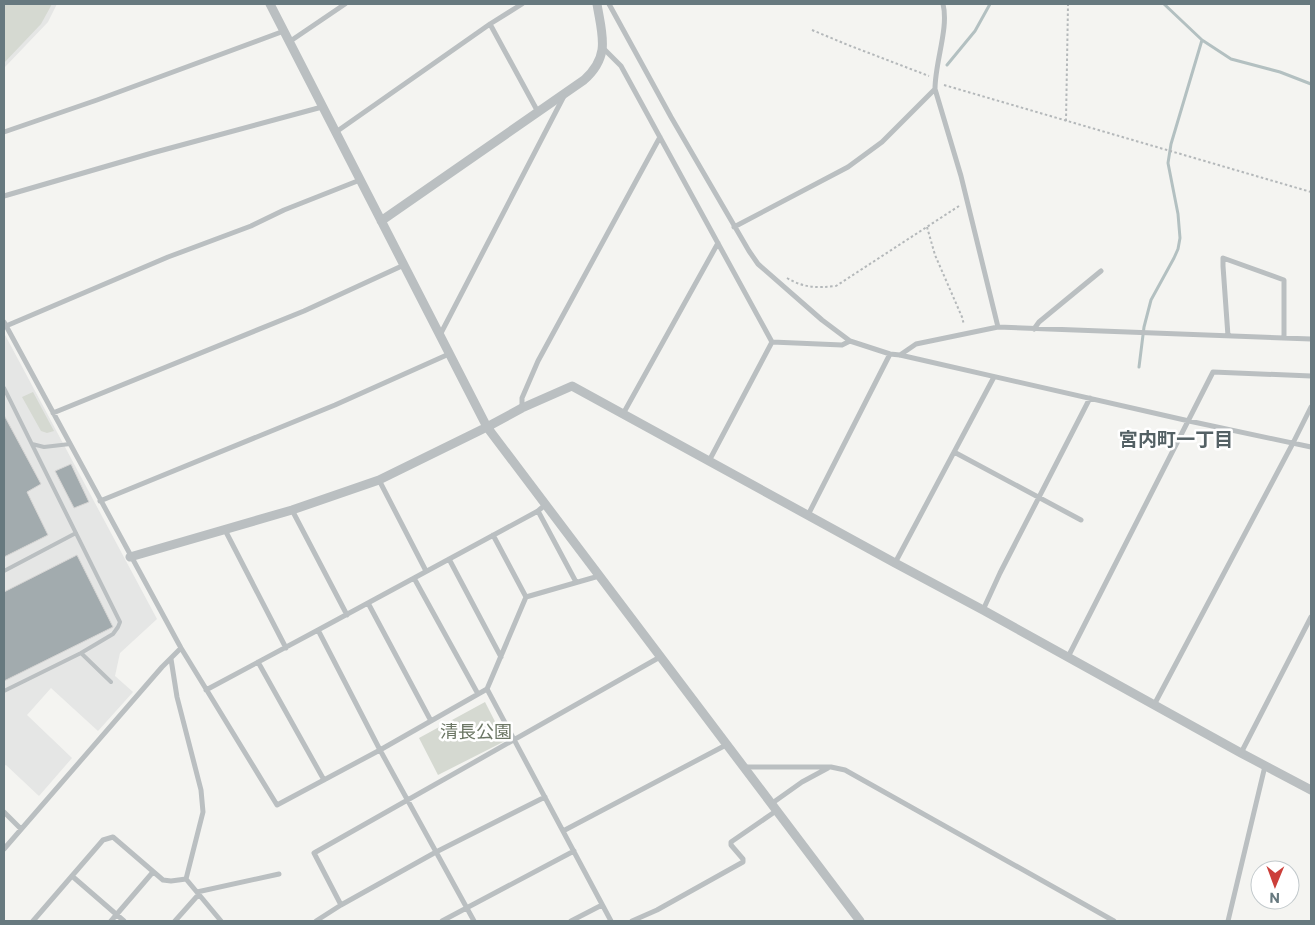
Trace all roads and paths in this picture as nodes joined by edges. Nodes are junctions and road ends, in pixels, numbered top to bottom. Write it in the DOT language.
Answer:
graph roads {
  1 [pos="270,4"];
  2 [pos="345,4"];
  3 [pos="522,4"];
  4 [pos="597,4"];
  5 [pos="609,4"];
  6 [pos="944,4"];
  7 [pos="1068,4"];
  8 [pos="490,24"];
  9 [pos="812,30"];
  10 [pos="284,31"];
  11 [pos="289,42"];
  12 [pos="603,48"];
  13 [pos="935,78"];
  14 [pos="936,89"];
  15 [pos="566,92"];
  16 [pos="322,107"];
  17 [pos="538,112"];
  18 [pos="1066,121"];
  19 [pos="4,132"];
  20 [pos="336,132"];
  21 [pos="660,137"];
  22 [pos="360,180"];
  23 [pos="1311,192"];
  24 [pos="4,196"];
  25 [pos="967,200"];
  26 [pos="381,220"];
  27 [pos="734,227"];
  28 [pos="926,227"];
  29 [pos="718,243"];
  30 [pos="404,265"];
  31 [pos="1101,271"];
  32 [pos="784,276"];
  33 [pos="5,324"];
  34 [pos="998,327"];
  35 [pos="1034,329"];
  36 [pos="966,334"];
  37 [pos="440,336"];
  38 [pos="1228,336"];
  39 [pos="1284,338"];
  40 [pos="1311,339"];
  41 [pos="850,341"];
  42 [pos="772,342"];
  43 [pos="449,354"];
  44 [pos="890,354"];
  45 [pos="900,355"];
  46 [pos="1311,376"];
  47 [pos="994,377"];
  48 [pos="4,388"];
  49 [pos="1090,398"];
  50 [pos="1311,407"];
  51 [pos="522,408"];
  52 [pos="53,413"];
  53 [pos="623,414"];
  54 [pos="1189,421"];
  55 [pos="486,427"];
  56 [pos="1293,443"];
  57 [pos="32,444"];
  58 [pos="70,444"];
  59 [pos="1311,447"];
  60 [pos="954,452"];
  61 [pos="709,461"];
  62 [pos="379,480"];
  63 [pos="1039,497"];
  64 [pos="100,501"];
  65 [pos="546,505"];
  66 [pos="292,510"];
  67 [pos="538,511"];
  68 [pos="808,515"];
  69 [pos="1081,520"];
  70 [pos="225,530"];
  71 [pos="76,533"];
  72 [pos="493,535"];
  73 [pos="130,557"];
  74 [pos="449,559"];
  75 [pos="895,563"];
  76 [pos="4,570"];
  77 [pos="426,571"];
  78 [pos="599,576"];
  79 [pos="414,578"];
  80 [pos="576,582"];
  81 [pos="526,597"];
  82 [pos="368,603"];
  83 [pos="983,610"];
  84 [pos="347,615"];
  85 [pos="1311,617"];
  86 [pos="318,630"];
  87 [pos="181,648"];
  88 [pos="286,648"];
  89 [pos="81,653"];
  90 [pos="501,657"];
  91 [pos="1068,657"];
  92 [pos="660,658"];
  93 [pos="171,660"];
  94 [pos="258,662"];
  95 [pos="111,682"];
  96 [pos="487,689"];
  97 [pos="206,690"];
  98 [pos="4,691"];
  99 [pos="478,694"];
  100 [pos="1154,706"];
  101 [pos="430,721"];
  102 [pos="514,740"];
  103 [pos="726,745"];
  104 [pos="380,750"];
  105 [pos="1241,753"];
  106 [pos="831,766"];
  107 [pos="1264,766"];
  108 [pos="744,768"];
  109 [pos="324,780"];
  110 [pos="1311,790"];
  111 [pos="545,797"];
  112 [pos="408,800"];
  113 [pos="773,808"];
  114 [pos="4,812"];
  115 [pos="21,830"];
  116 [pos="563,831"];
  117 [pos="4,849"];
  118 [pos="574,851"];
  119 [pos="436,852"];
  120 [pos="153,872"];
  121 [pos="279,874"];
  122 [pos="72,876"];
  123 [pos="186,879"];
  124 [pos="198,893"];
  125 [pos="341,905"];
  126 [pos="602,905"];
  127 [pos="466,908"];
  128 [pos="117,915"];
  129 [pos="36,920"];
  130 [pos="111,921"];
  131 [pos="124,921"];
  132 [pos="175,921"];
  133 [pos="221,921"];
  134 [pos="316,921"];
  135 [pos="442,921"];
  136 [pos="474,921"];
  137 [pos="571,921"];
  138 [pos="611,921"];
  139 [pos="632,921"];
  140 [pos="860,921"];
  141 [pos="1114,921"];
  142 [pos="1228,921"];
  1 -- 10 [label="street"];
  2 -- 11 [label="street"];
  3 -- 8 [label="street"];
  4 -- 12 [label="street"];
  5 -- 27 [label="street"];
  6 -- 13 [label="street"];
  7 -- 18 [label="path"];
  8 -- 17 [label="street"];
  8 -- 20 [label="street"];
  9 -- 13 [label="path"];
  10 -- 11 [label="street"];
  10 -- 19 [label="street"];
  11 -- 16 [label="street"];
  12 -- 15 [label="street"];
  12 -- 21 [label="street"];
  13 -- 14 [label="street"];
  14 -- 18 [label="path"];
  14 -- 25 [label="street"];
  14 -- 27 [label="street"];
  15 -- 17 [label="street"];
  15 -- 37 [label="street"];
  16 -- 20 [label="street"];
  16 -- 24 [label="street"];
  17 -- 26 [label="street"];
  18 -- 23 [label="path"];
  20 -- 22 [label="street"];
  21 -- 29 [label="street"];
  21 -- 51 [label="street"];
  22 -- 26 [label="street"];
  22 -- 33 [label="street"];
  25 -- 28 [label="path"];
  25 -- 34 [label="street"];
  26 -- 30 [label="street"];
  27 -- 41 [label="street"];
  28 -- 32 [label="path"];
  28 -- 36 [label="path"];
  29 -- 42 [label="street"];
  29 -- 53 [label="street"];
  30 -- 37 [label="street"];
  30 -- 52 [label="street"];
  31 -- 35 [label="street"];
  33 -- 52 [label="street"];
  34 -- 35 [label="street"];
  34 -- 36 [label="street"];
  35 -- 38 [label="street"];
  36 -- 45 [label="street"];
  37 -- 43 [label="street"];
  38 -- 39 [label="street"];
  38 -- 39 [label="street"];
  39 -- 40 [label="street"];
  41 -- 42 [label="street"];
  41 -- 44 [label="street"];
  42 -- 61 [label="street"];
  43 -- 55 [label="street"];
  43 -- 64 [label="street"];
  44 -- 45 [label="street"];
  44 -- 68 [label="street"];
  45 -- 47 [label="street"];
  46 -- 54 [label="street"];
  47 -- 49 [label="street"];
  47 -- 60 [label="street"];
  48 -- 57 [label="lane"];
  49 -- 54 [label="street"];
  49 -- 63 [label="street"];
  50 -- 56 [label="street"];
  51 -- 53 [label="street"];
  51 -- 55 [label="street"];
  52 -- 58 [label="street"];
  53 -- 61 [label="street"];
  54 -- 56 [label="street"];
  54 -- 91 [label="street"];
  55 -- 62 [label="street"];
  55 -- 65 [label="street"];
  56 -- 59 [label="street"];
  56 -- 100 [label="street"];
  57 -- 58 [label="lane"];
  57 -- 71 [label="lane"];
  58 -- 64 [label="street"];
  60 -- 63 [label="street"];
  60 -- 75 [label="street"];
  61 -- 68 [label="street"];
  62 -- 66 [label="street"];
  62 -- 77 [label="street"];
  63 -- 69 [label="street"];
  63 -- 83 [label="street"];
  64 -- 73 [label="street"];
  65 -- 67 [label="street"];
  65 -- 78 [label="street"];
  66 -- 70 [label="street"];
  66 -- 84 [label="street"];
  67 -- 72 [label="street"];
  67 -- 80 [label="street"];
  68 -- 75 [label="street"];
  70 -- 73 [label="street"];
  70 -- 88 [label="street"];
  71 -- 76 [label="lane"];
  71 -- 89 [label="lane"];
  72 -- 74 [label="street"];
  72 -- 81 [label="street"];
  73 -- 87 [label="street"];
  74 -- 77 [label="street"];
  74 -- 90 [label="street"];
  75 -- 83 [label="street"];
  77 -- 79 [label="street"];
  78 -- 80 [label="street"];
  78 -- 92 [label="street"];
  79 -- 82 [label="street"];
  79 -- 99 [label="street"];
  80 -- 81 [label="street"];
  81 -- 90 [label="street"];
  82 -- 84 [label="street"];
  82 -- 101 [label="street"];
  83 -- 91 [label="street"];
  84 -- 86 [label="street"];
  85 -- 105 [label="street"];
  86 -- 88 [label="street"];
  86 -- 104 [label="street"];
  87 -- 93 [label="street"];
  87 -- 97 [label="street"];
  88 -- 94 [label="street"];
  89 -- 95 [label="lane"];
  89 -- 98 [label="lane"];
  90 -- 96 [label="street"];
  91 -- 100 [label="street"];
  92 -- 102 [label="street"];
  92 -- 103 [label="street"];
  93 -- 115 [label="street"];
  93 -- 123 [label="street"];
  94 -- 97 [label="street"];
  94 -- 109 [label="street"];
  96 -- 99 [label="street"];
  96 -- 102 [label="street"];
  97 -- 109 [label="street"];
  99 -- 101 [label="street"];
  100 -- 105 [label="street"];
  101 -- 104 [label="street"];
  102 -- 111 [label="street"];
  102 -- 112 [label="street"];
  103 -- 108 [label="street"];
  103 -- 116 [label="street"];
  104 -- 109 [label="street"];
  104 -- 112 [label="street"];
  105 -- 107 [label="street"];
  106 -- 108 [label="street"];
  106 -- 113 [label="street"];
  106 -- 141 [label="street"];
  107 -- 110 [label="street"];
  107 -- 142 [label="street"];
  108 -- 113 [label="street"];
  111 -- 116 [label="street"];
  111 -- 119 [label="street"];
  112 -- 119 [label="street"];
  112 -- 125 [label="street"];
  113 -- 139 [label="street"];
  113 -- 140 [label="street"];
  114 -- 115 [label="street"];
  115 -- 117 [label="street"];
  116 -- 118 [label="street"];
  118 -- 126 [label="street"];
  118 -- 127 [label="street"];
  119 -- 125 [label="street"];
  119 -- 127 [label="street"];
  120 -- 122 [label="street"];
  120 -- 123 [label="street"];
  120 -- 128 [label="street"];
  121 -- 124 [label="street"];
  122 -- 128 [label="street"];
  122 -- 129 [label="street"];
  123 -- 124 [label="street"];
  124 -- 132 [label="street"];
  124 -- 133 [label="street"];
  125 -- 134 [label="street"];
  126 -- 137 [label="street"];
  126 -- 138 [label="street"];
  127 -- 135 [label="street"];
  127 -- 136 [label="street"];
  128 -- 130 [label="street"];
  128 -- 131 [label="street"];
}
